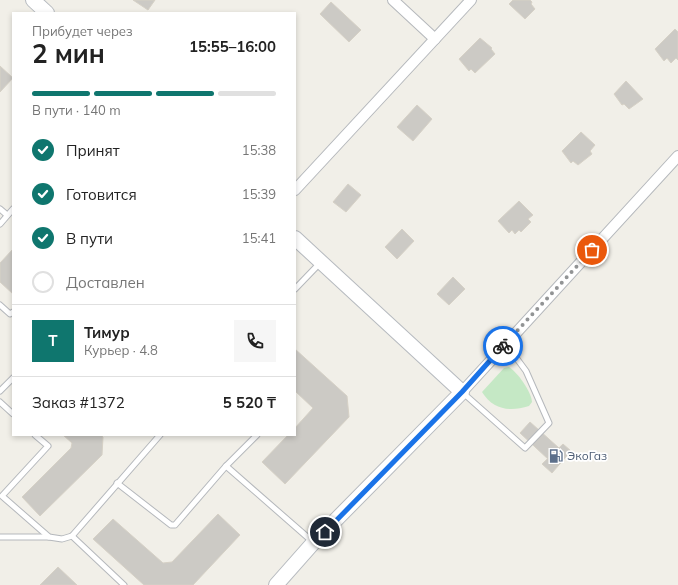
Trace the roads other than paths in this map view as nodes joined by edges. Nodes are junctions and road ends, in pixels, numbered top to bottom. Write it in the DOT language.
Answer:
graph roads {
  1 [pos="33,0"];
  2 [pos="393,0"];
  3 [pos="470,0"];
  4 [pos="46,12"];
  5 [pos="435,39"];
  6 [pos="678,156"];
  7 [pos="296,189"];
  8 [pos="0,209"];
  9 [pos="12,210"];
  10 [pos="7,215"];
  11 [pos="0,224"];
  12 [pos="296,239"];
  13 [pos="321,262"];
  14 [pos="296,287"];
  15 [pos="0,305"];
  16 [pos="12,313"];
  17 [pos="506,344"];
  18 [pos="12,379"];
  19 [pos="0,392"];
  20 [pos="462,392"];
  21 [pos="0,402"];
  22 [pos="12,413"];
  23 [pos="36,436"];
  24 [pos="159,436"];
  25 [pos="256,436"];
  26 [pos="226,466"];
  27 [pos="117,483"];
  28 [pos="1,497"];
  29 [pos="72,536"];
  30 [pos="0,537"];
  31 [pos="50,538"];
  32 [pos="314,542"];
  33 [pos="124,585"];
  34 [pos="276,585"];
  1 -- 4 [label="street"];
  2 -- 5 [label="street"];
  3 -- 5 [label="street"];
  5 -- 7 [label="street"];
  6 -- 17 [label="street"];
  8 -- 10 [label="lane"];
  9 -- 10 [label="lane"];
  10 -- 11 [label="lane"];
  12 -- 13 [label="street"];
  13 -- 14 [label="lane"];
  13 -- 20 [label="street"];
  15 -- 16 [label="lane"];
  17 -- 20 [label="street"];
  17 -- 20 [label="lane"];
  18 -- 19 [label="lane"];
  20 -- 32 [label="street"];
  21 -- 22 [label="lane"];
  23 -- 28 [label="lane"];
  24 -- 27 [label="lane"];
  25 -- 26 [label="lane"];
  26 -- 27 [label="lane"];
  26 -- 32 [label="lane"];
  27 -- 29 [label="lane"];
  28 -- 31 [label="lane"];
  29 -- 31 [label="lane"];
  29 -- 33 [label="lane"];
  30 -- 31 [label="lane"];
  32 -- 34 [label="street"];
}
